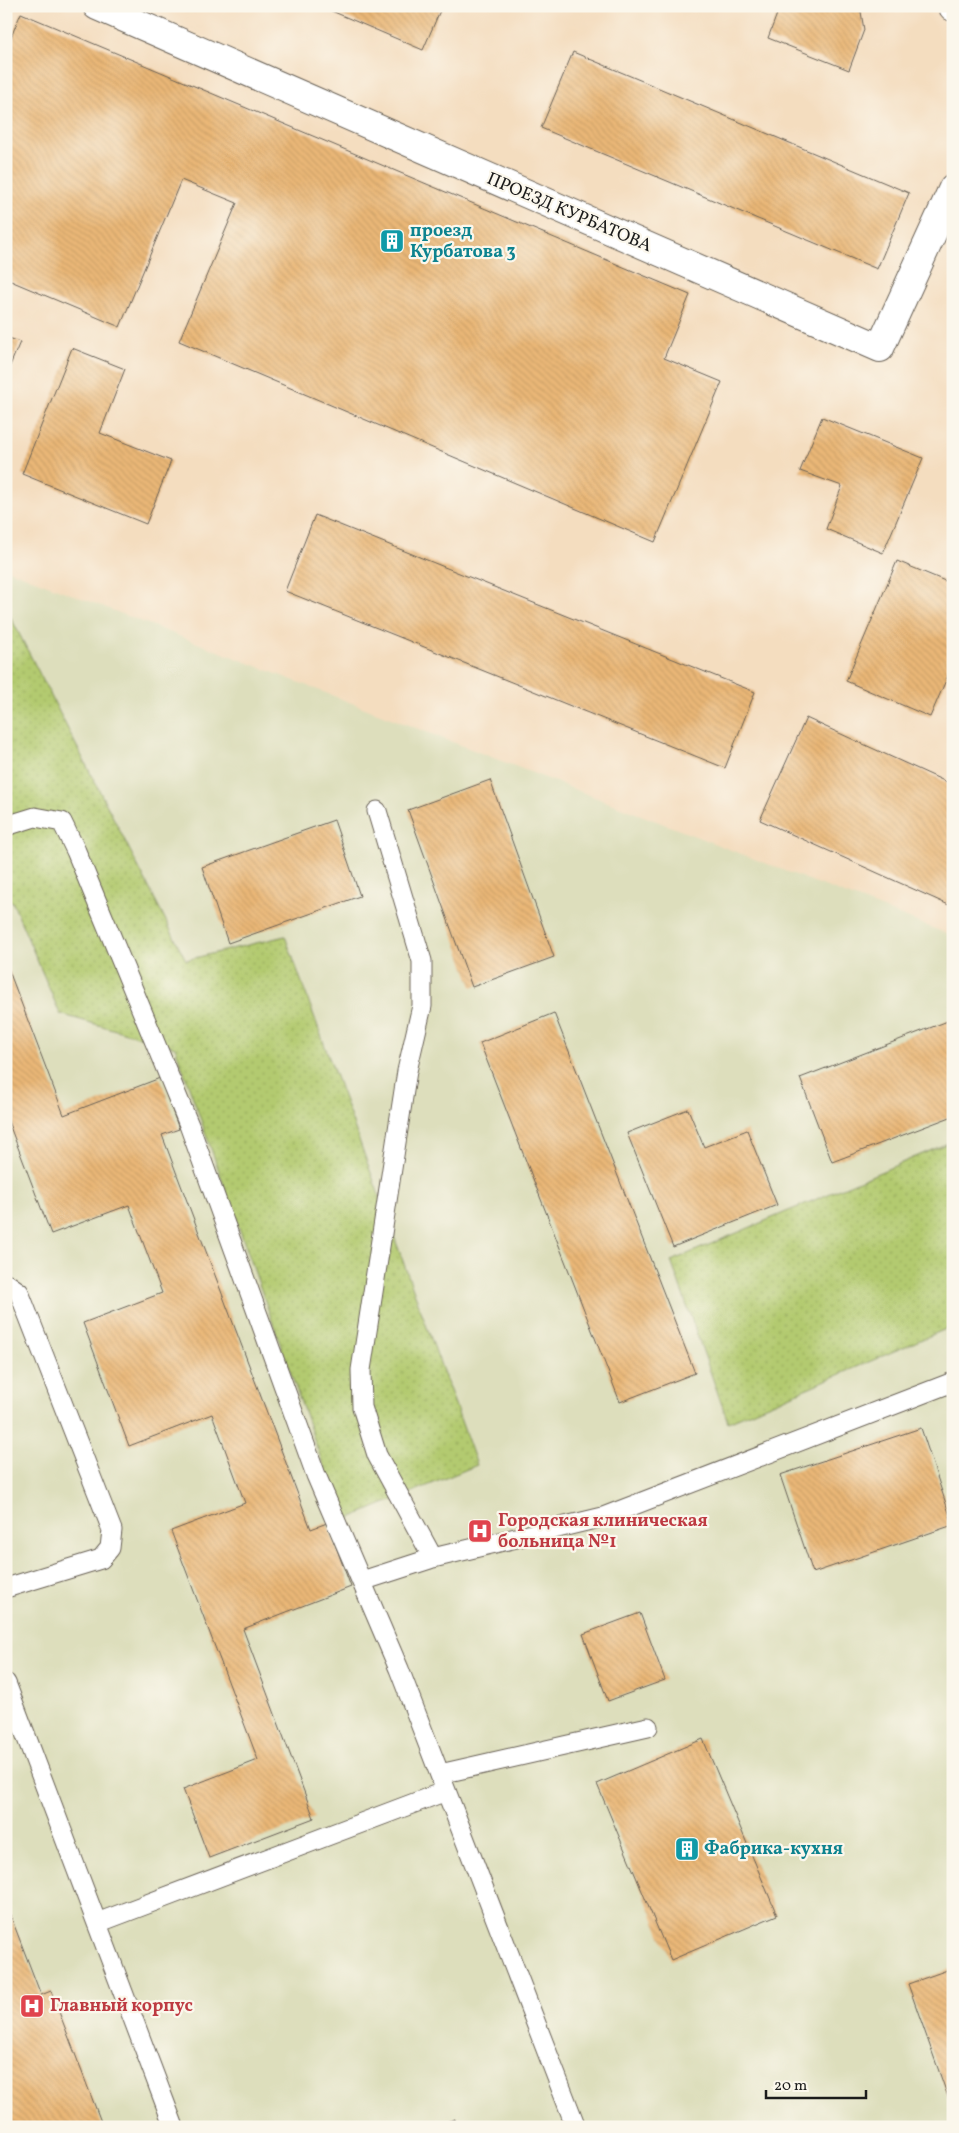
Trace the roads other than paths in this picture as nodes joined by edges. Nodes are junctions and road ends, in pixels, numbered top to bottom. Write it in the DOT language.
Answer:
graph roads {
  1 [pos="97,6"];
  2 [pos="953,188"];
  3 [pos="377,811"];
  4 [pos="6,826"];
  5 [pos="6,1283"];
  6 [pos="953,1382"];
  7 [pos="433,1558"];
  8 [pos="362,1581"];
  9 [pos="6,1588"];
  10 [pos="7,1689"];
  11 [pos="648,1727"];
  12 [pos="443,1783"];
  13 [pos="97,1923"];
  14 [pos="174,2127"];
  15 [pos="576,2127"];
  1 -- 2 [label="street, ПРОЕЗД КУРБАТОВА"];
  3 -- 7 [label="lane"];
  4 -- 8 [label="lane"];
  5 -- 9 [label="lane"];
  6 -- 7 [label="lane"];
  7 -- 8 [label="lane"];
  8 -- 12 [label="lane"];
  10 -- 13 [label="lane"];
  11 -- 12 [label="lane"];
  12 -- 13 [label="lane"];
  12 -- 15 [label="lane"];
  13 -- 14 [label="lane"];
}
